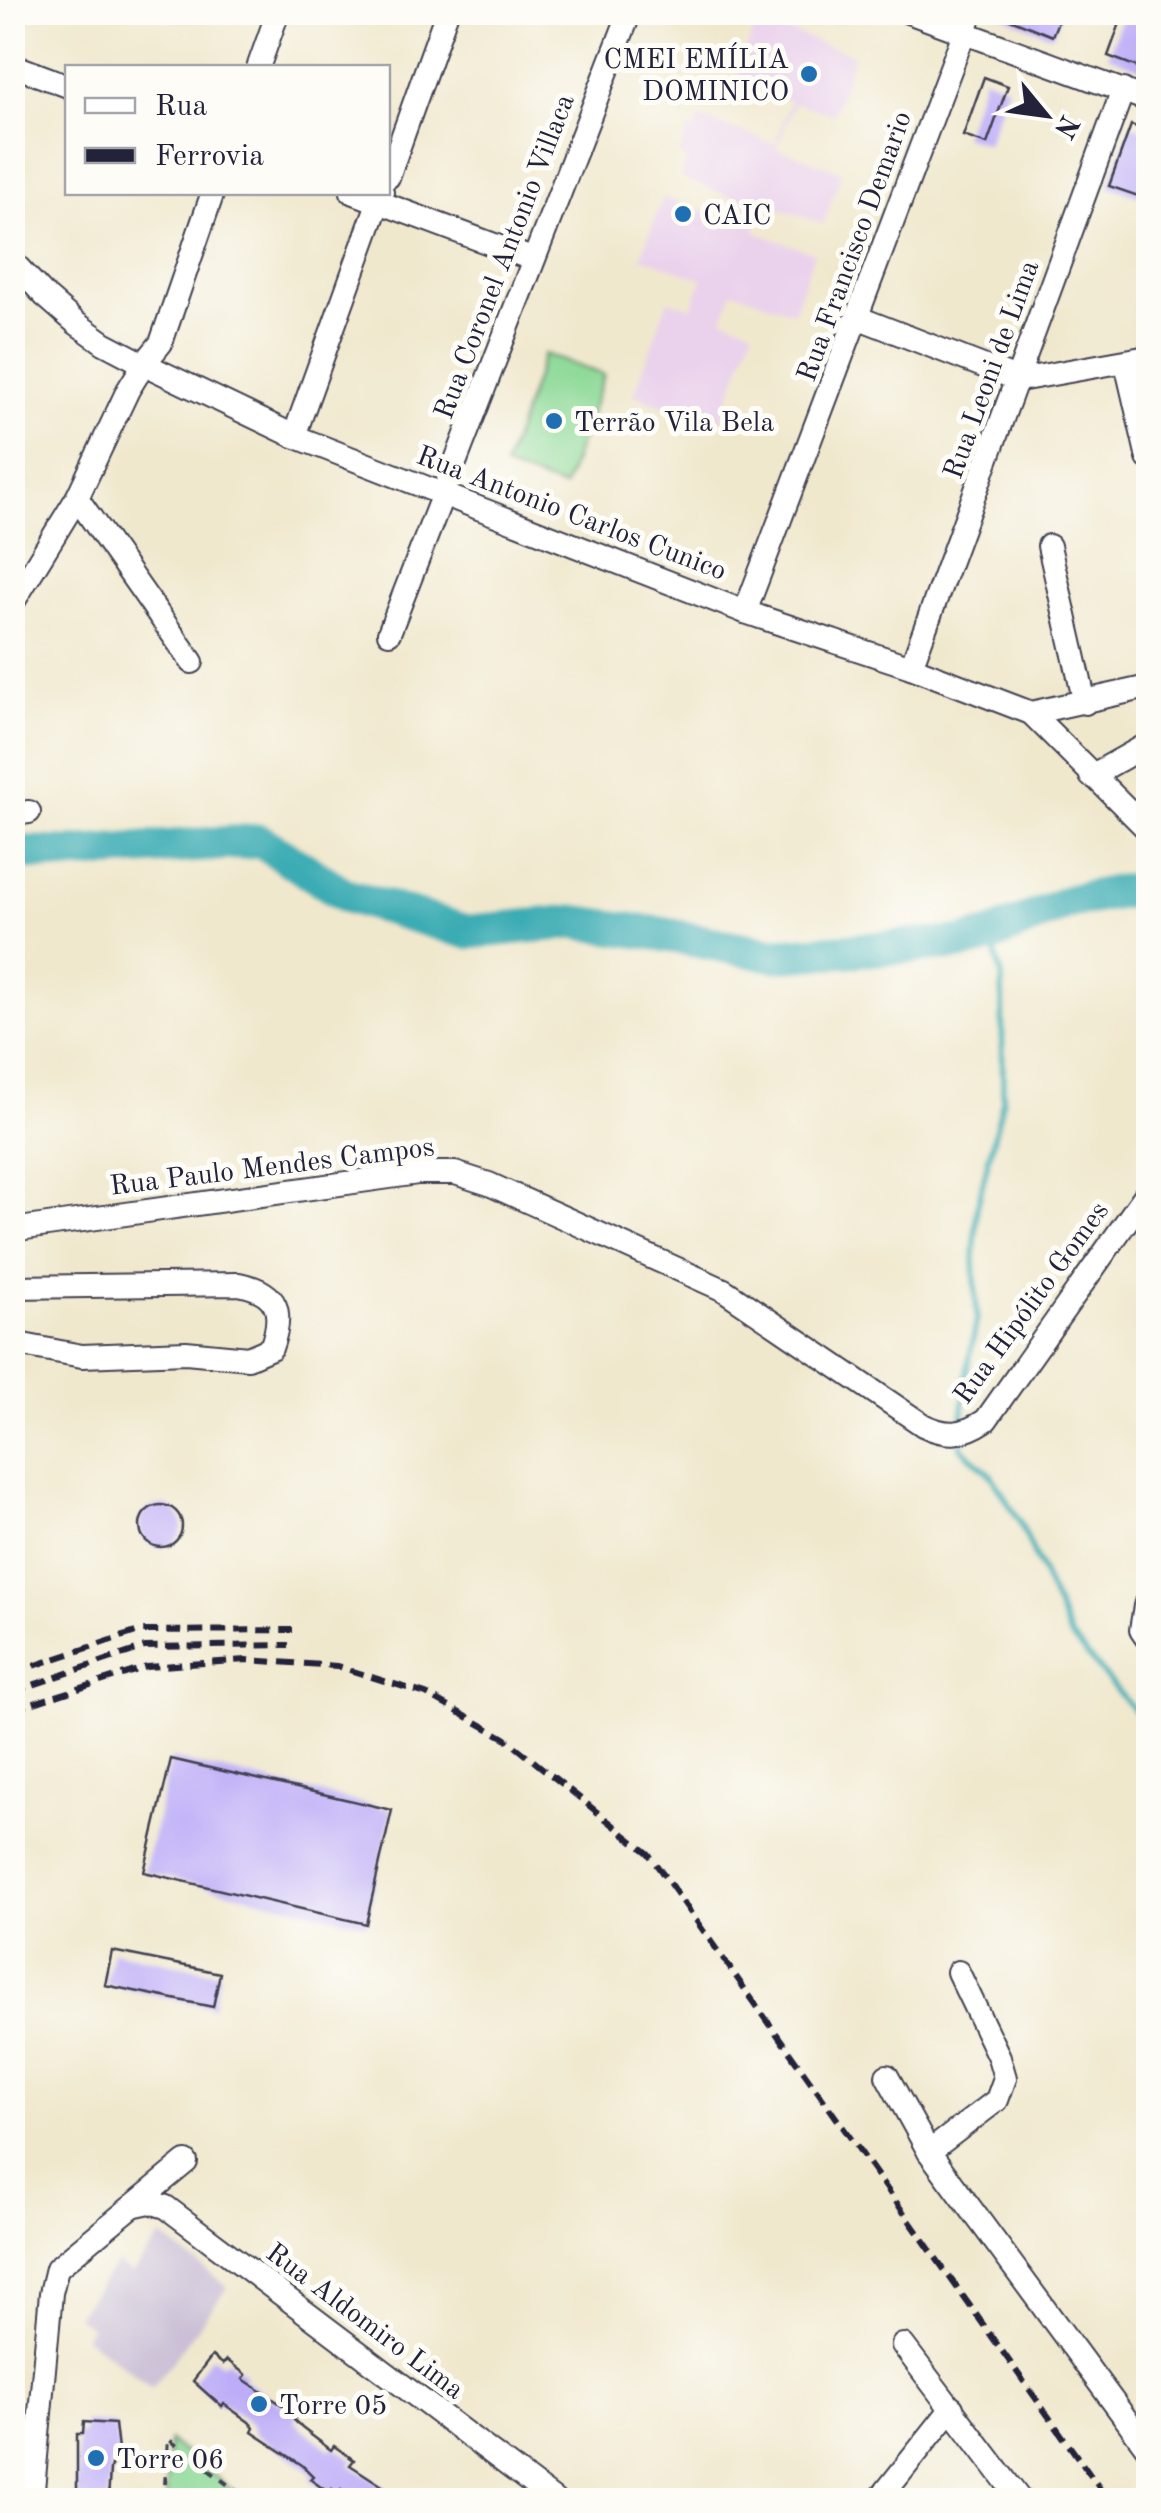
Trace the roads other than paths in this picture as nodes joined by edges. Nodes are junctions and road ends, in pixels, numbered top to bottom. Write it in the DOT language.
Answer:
graph roads {
  1 [pos="278,12"];
  2 [pos="447,12"];
  3 [pos="630,12"];
  4 [pos="908,12"];
  5 [pos="968,23"];
  6 [pos="12,65"];
  7 [pos="259,65"];
  8 [pos="65,85"];
  9 [pos="1123,90"];
  10 [pos="1148,100"];
  11 [pos="390,171"];
  12 [pos="212,195"];
  13 [pos="380,197"];
  14 [pos="532,259"];
  15 [pos="12,261"];
  16 [pos="859,318"];
  17 [pos="1137,360"];
  18 [pos="144,364"];
  19 [pos="1019,380"];
  20 [pos="294,436"];
  21 [pos="1148,458"];
  22 [pos="444,493"];
  23 [pos="77,498"];
  24 [pos="1049,546"];
  25 [pos="12,604"];
  26 [pos="745,612"];
  27 [pos="389,633"];
  28 [pos="192,662"];
  29 [pos="910,667"];
  30 [pos="1148,687"];
  31 [pos="1085,704"];
  32 [pos="1031,713"];
  33 [pos="1148,744"];
  34 [pos="1091,776"];
  35 [pos="1148,830"];
  36 [pos="1148,1192"];
  37 [pos="12,1230"];
  38 [pos="12,1287"];
  39 [pos="12,1343"];
  40 [pos="961,1433"];
  41 [pos="1148,1600"];
  42 [pos="1145,1635"];
  43 [pos="958,1972"];
  44 [pos="886,2076"];
  45 [pos="928,2152"];
  46 [pos="186,2162"];
  47 [pos="136,2205"];
  48 [pos="903,2346"];
  49 [pos="952,2408"];
  50 [pos="1148,2448"];
  51 [pos="32,2500"];
  52 [pos="554,2500"];
  53 [pos="879,2500"];
  54 [pos="1020,2500"];
  1 -- 7 [label="street"];
  2 -- 11 [label="street"];
  3 -- 14 [label="street, Rua Coronel Antonio Villaca"];
  4 -- 5 [label="street"];
  5 -- 9 [label="street"];
  5 -- 16 [label="street, Rua Francisco Demario"];
  6 -- 8 [label="street"];
  9 -- 10 [label="street"];
  9 -- 19 [label="street, Rua Leoni de Lima"];
  12 -- 18 [label="street"];
  13 -- 14 [label="street"];
  13 -- 20 [label="street"];
  14 -- 22 [label="street, Rua Coronel Antonio Villaca"];
  15 -- 18 [label="street, Rua Antonio Carlos Cunico"];
  16 -- 19 [label="street"];
  16 -- 26 [label="street, Rua Francisco Demario"];
  17 -- 19 [label="street"];
  17 -- 21 [label="street"];
  18 -- 20 [label="street, Rua Antonio Carlos Cunico"];
  18 -- 23 [label="street"];
  19 -- 29 [label="street, Rua Leoni de Lima"];
  20 -- 22 [label="street, Rua Antonio Carlos Cunico"];
  22 -- 26 [label="street, Rua Antonio Carlos Cunico"];
  22 -- 27 [label="street, Rua Coronel Antonio Villaca"];
  23 -- 25 [label="street"];
  23 -- 28 [label="street"];
  24 -- 31 [label="street"];
  26 -- 29 [label="street, Rua Antonio Carlos Cunico"];
  29 -- 32 [label="street, Rua Antonio Carlos Cunico"];
  30 -- 31 [label="street"];
  31 -- 32 [label="street"];
  32 -- 34 [label="street"];
  33 -- 34 [label="street"];
  34 -- 35 [label="street"];
  36 -- 40 [label="street, Rua Hipólito Gomes"];
  37 -- 40 [label="street, Rua Paulo Mendes Campos"];
  38 -- 39 [label="street"];
  41 -- 42 [label="street"];
  43 -- 45 [label="street"];
  44 -- 45 [label="street"];
  45 -- 50 [label="street"];
  46 -- 47 [label="street"];
  47 -- 51 [label="street"];
  47 -- 52 [label="street, Rua Aldomiro Lima"];
  48 -- 49 [label="street"];
  49 -- 53 [label="street"];
  49 -- 54 [label="street"];
}
